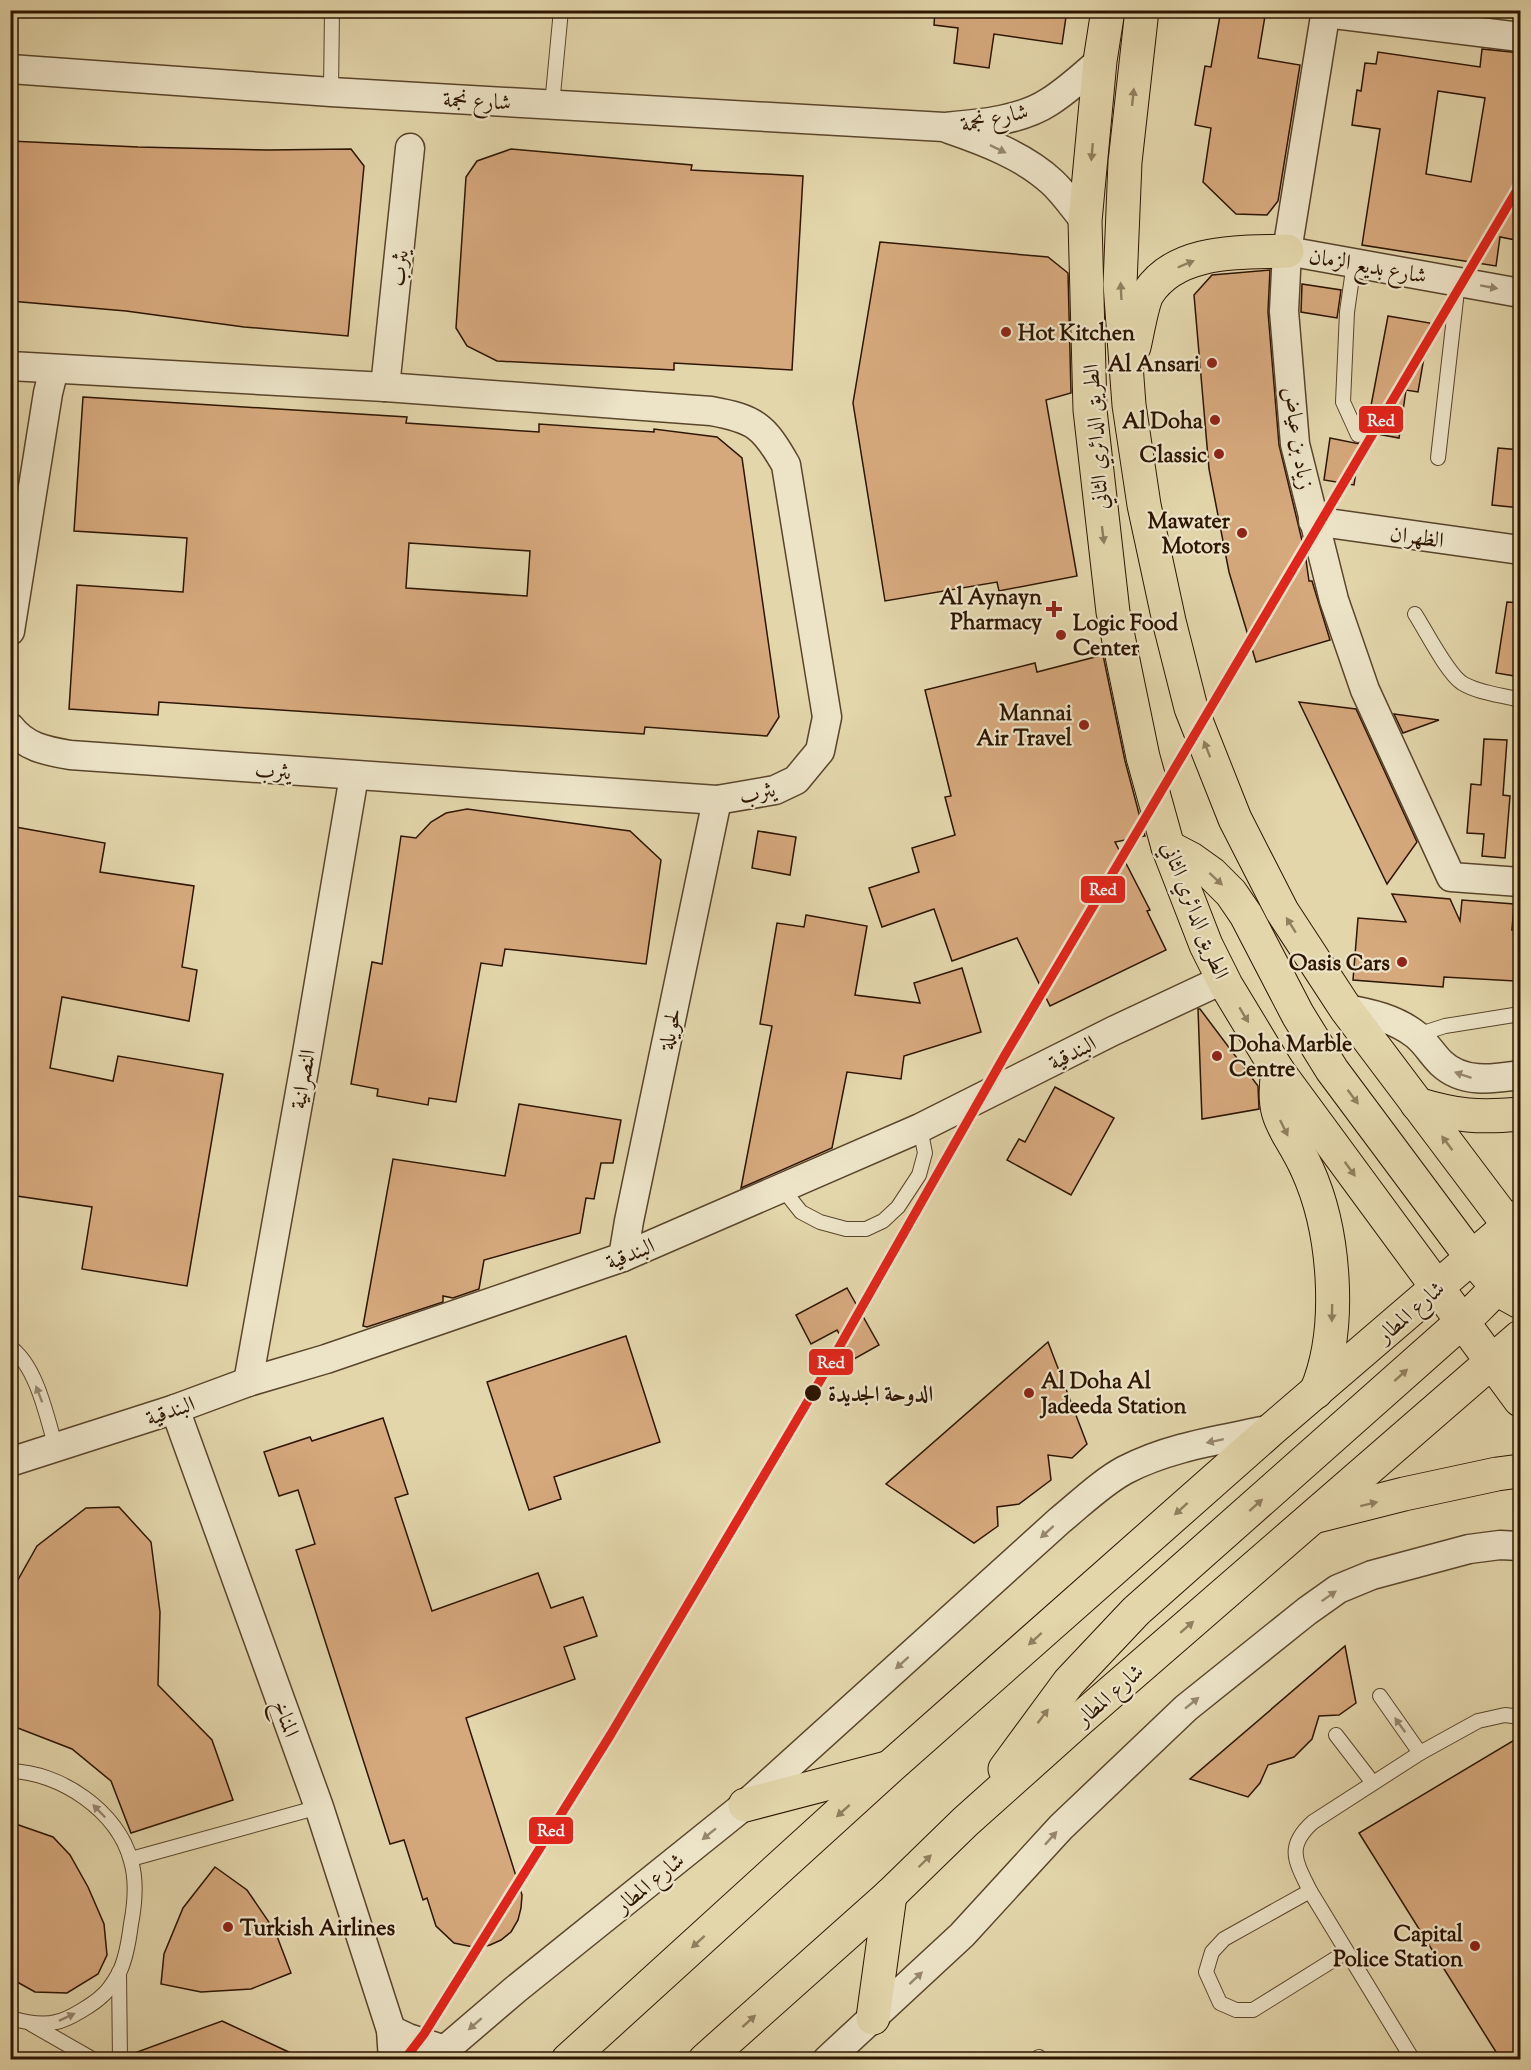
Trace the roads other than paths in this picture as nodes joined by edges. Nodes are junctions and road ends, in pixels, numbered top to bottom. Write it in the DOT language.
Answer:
graph roads {
  1 [pos="332,10"];
  2 [pos="561,10"];
  3 [pos="1108,10"];
  4 [pos="1142,10"];
  5 [pos="1326,11"];
  6 [pos="1521,37"];
  7 [pos="1100,61"];
  8 [pos="10,69"];
  9 [pos="331,92"];
  10 [pos="552,105"];
  11 [pos="944,128"];
  12 [pos="410,148"];
  13 [pos="1085,220"];
  14 [pos="1287,251"];
  15 [pos="1354,263"];
  16 [pos="1458,282"];
  17 [pos="1521,293"];
  18 [pos="10,366"];
  19 [pos="54,369"];
  20 [pos="385,387"];
  21 [pos="1129,405"];
  22 [pos="1358,435"];
  23 [pos="1438,458"];
  24 [pos="1313,521"];
  25 [pos="1521,550"];
  26 [pos="1415,614"];
  27 [pos="10,632"];
  28 [pos="1521,700"];
  29 [pos="10,727"];
  30 [pos="354,776"];
  31 [pos="717,800"];
  32 [pos="1168,847"];
  33 [pos="1521,882"];
  34 [pos="1224,979"];
  35 [pos="1346,1009"];
  36 [pos="1521,1014"];
  37 [pos="1417,1035"];
  38 [pos="1278,1071"];
  39 [pos="1521,1075"];
  40 [pos="1417,1104"];
  41 [pos="1521,1114"];
  42 [pos="920,1128"];
  43 [pos="782,1188"];
  44 [pos="1517,1228"];
  45 [pos="623,1257"];
  46 [pos="1472,1258"];
  47 [pos="1437,1286"];
  48 [pos="1507,1293"];
  49 [pos="1462,1320"];
  50 [pos="1521,1337"];
  51 [pos="10,1347"];
  52 [pos="1493,1362"];
  53 [pos="248,1382"];
  54 [pos="1316,1392"];
  55 [pos="1521,1400"];
  56 [pos="175,1409"];
  57 [pos="1272,1429"];
  58 [pos="56,1448"];
  59 [pos="10,1462"];
  60 [pos="1521,1471"];
  61 [pos="1312,1517"];
  62 [pos="1521,1546"];
  63 [pos="1380,1696"];
  64 [pos="1521,1717"];
  65 [pos="1336,1735"];
  66 [pos="1420,1753"];
  67 [pos="891,1767"];
  68 [pos="10,1771"];
  69 [pos="1373,1783"];
  70 [pos="745,1805"];
  71 [pos="319,1807"];
  72 [pos="973,1815"];
  73 [pos="131,1859"];
  74 [pos="1310,1891"];
  75 [pos="890,1895"];
  76 [pos="1346,1952"];
  77 [pos="119,1971"];
  78 [pos="10,2018"];
  79 [pos="873,2018"];
  80 [pos="29,2023"];
  81 [pos="391,2030"];
  82 [pos="439,2055"];
  83 [pos="1410,2058"];
  84 [pos="94,2060"];
  85 [pos="120,2060"];
  86 [pos="393,2060"];
  87 [pos="568,2060"];
  88 [pos="705,2060"];
  89 [pos="827,2060"];
  1 -- 9 [label="lane"];
  2 -- 10 [label="lane"];
  3 -- 7 [label="main road, الطريق الدائري الثاني"];
  21 -- 4 [label="main road, الطريق الدائري الثاني, one-way"];
  5 -- 6 [label="street"];
  5 -- 14 [label="street, زياد بن عياض"];
  7 -- 11 [label="street, شارع نجمة"];
  7 -- 13 [label="main road, الطريق الدائري الثاني, one-way"];
  8 -- 9 [label="street, شارع نجمة"];
  9 -- 10 [label="street, شارع نجمة"];
  10 -- 11 [label="street, شارع نجمة"];
  11 -- 13 [label="street, شارع نجمة, one-way"];
  12 -- 20 [label="street, يثرب"];
  13 -- 32 [label="main road, الطريق الدائري الثاني, one-way"];
  14 -- 15 [label="street, شارع بديع الزمان"];
  21 -- 14 [label="main road, one-way"];
  14 -- 24 [label="street, زياد بن عياض"];
  15 -- 16 [label="street, شارع بديع الزمان"];
  15 -- 22 [label="lane"];
  16 -- 17 [label="street, شارع بديع الزمان, one-way"];
  16 -- 23 [label="lane"];
  18 -- 19 [label="street, يثرب"];
  19 -- 20 [label="street, يثرب"];
  19 -- 27 [label="street"];
  20 -- 31 [label="street, يثرب"];
  35 -- 21 [label="main road, الطريق الدائري الثاني, one-way"];
  24 -- 25 [label="street, الظهران"];
  24 -- 33 [label="street, زياد بن عياض"];
  26 -- 28 [label="lane"];
  29 -- 30 [label="street, يثرب"];
  30 -- 31 [label="street, يثرب"];
  30 -- 53 [label="street, النصرانية"];
  31 -- 45 [label="street, لحويلة"];
  32 -- 34 [label="main road, الطريق الدائري الثاني"];
  32 -- 46 [label="main road, one-way"];
  34 -- 38 [label="main road, الطريق الدائري الثاني, one-way"];
  34 -- 42 [label="street, البندقية"];
  35 -- 37 [label="street"];
  35 -- 40 [label="main road, الطريق الدائري الثاني"];
  36 -- 37 [label="lane"];
  39 -- 37 [label="street, one-way"];
  38 -- 47 [label="main road, الطريق الدائري الثاني, one-way"];
  38 -- 54 [label="main road, one-way"];
  40 -- 41 [label="main road"];
  44 -- 40 [label="main road, الطريق الدائري الثاني, one-way"];
  42 -- 43 [label="street, البندقية"];
  42 -- 43 [label="lane"];
  43 -- 45 [label="street, البندقية"];
  44 -- 46 [label="main road, شارع المطار"];
  44 -- 48 [label="main road"];
  45 -- 53 [label="street, البندقية"];
  46 -- 47 [label="main road, شارع المطار"];
  46 -- 48 [label="main road"];
  47 -- 48 [label="main road"];
  47 -- 49 [label="main road, الطريق الدائري الثاني"];
  47 -- 54 [label="main road, شارع المطار"];
  48 -- 49 [label="main road"];
  48 -- 52 [label="main road"];
  49 -- 52 [label="main road, الطريق الدائري الثاني"];
  72 -- 49 [label="main road, one-way"];
  50 -- 52 [label="main road, شارع المطار"];
  58 -- 51 [label="lane, one-way"];
  52 -- 55 [label="main road, الطريق الدائري الثاني"];
  52 -- 61 [label="main road, شارع المطار"];
  53 -- 56 [label="street, البندقية"];
  54 -- 57 [label="main road, شارع المطار"];
  56 -- 58 [label="street, البندقية"];
  56 -- 71 [label="street, المناخ"];
  57 -- 67 [label="main road, شارع المطار, one-way"];
  57 -- 70 [label="street, شارع المطار, one-way"];
  58 -- 59 [label="street, البندقية"];
  61 -- 60 [label="main road, one-way"];
  72 -- 61 [label="main road, شارع المطار, one-way"];
  79 -- 62 [label="street, one-way"];
  66 -- 63 [label="lane, one-way"];
  64 -- 66 [label="lane"];
  65 -- 69 [label="lane"];
  66 -- 69 [label="lane"];
  67 -- 70 [label="main road"];
  67 -- 87 [label="main road, شارع المطار, one-way"];
  73 -- 68 [label="lane, one-way"];
  69 -- 74 [label="lane"];
  70 -- 82 [label="street, شارع المطار, one-way"];
  71 -- 73 [label="lane"];
  71 -- 81 [label="street, المناخ"];
  75 -- 72 [label="main road, شارع المطار, one-way"];
  73 -- 77 [label="lane"];
  74 -- 76 [label="lane"];
  74 -- 76 [label="lane"];
  75 -- 79 [label="main road"];
  88 -- 75 [label="main road, شارع المطار, one-way"];
  76 -- 83 [label="lane"];
  80 -- 77 [label="lane, one-way"];
  77 -- 85 [label="lane"];
  78 -- 80 [label="lane"];
  79 -- 89 [label="street"];
  80 -- 84 [label="lane"];
  81 -- 82 [label="street"];
  81 -- 86 [label="street, المناخ"];
}
